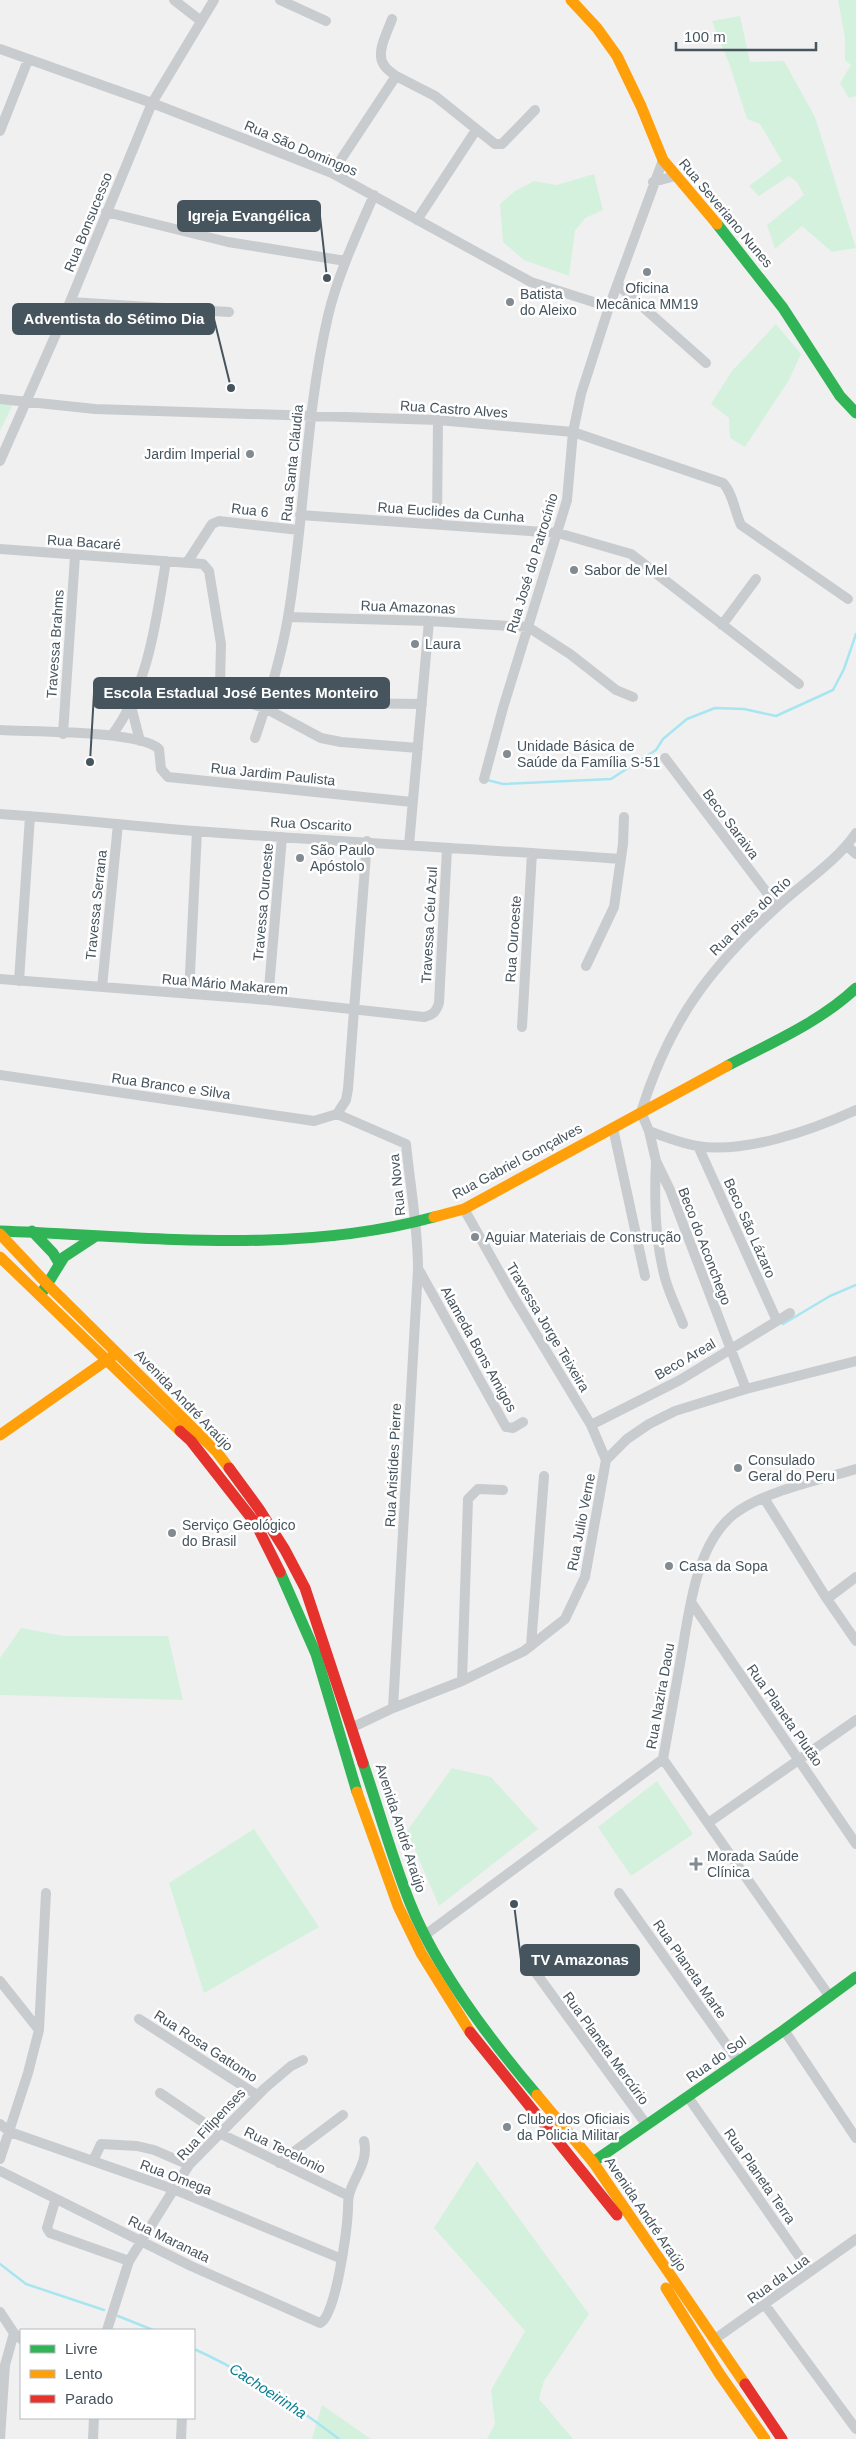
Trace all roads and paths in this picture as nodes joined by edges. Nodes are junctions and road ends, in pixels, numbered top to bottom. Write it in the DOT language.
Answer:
graph roads {
  1 [pos="174,0"];
  2 [pos="214,0"];
  3 [pos="280,0"];
  4 [pos="571,0"];
  5 [pos="392,19"];
  6 [pos="201,21"];
  7 [pos="326,21"];
  8 [pos="0,49"];
  9 [pos="28,60"];
  10 [pos="396,76"];
  11 [pos="152,104"];
  12 [pos="534,110"];
  13 [pos="0,130"];
  14 [pos="476,130"];
  15 [pos="663,160"];
  16 [pos="332,173"];
  17 [pos="675,176"];
  18 [pos="653,182"];
  19 [pos="374,195"];
  20 [pos="106,212"];
  21 [pos="417,220"];
  22 [pos="346,261"];
  23 [pos="618,285"];
  24 [pos="70,302"];
  25 [pos="609,307"];
  26 [pos="229,312"];
  27 [pos="706,363"];
  28 [pos="0,399"];
  29 [pos="27,403"];
  30 [pos="856,414"];
  31 [pos="310,416"];
  32 [pos="438,420"];
  33 [pos="573,432"];
  34 [pos="0,461"];
  35 [pos="300,515"];
  36 [pos="437,524"];
  37 [pos="299,530"];
  38 [pos="558,533"];
  39 [pos="0,549"];
  40 [pos="75,556"];
  41 [pos="166,561"];
  42 [pos="188,561"];
  43 [pos="756,579"];
  44 [pos="848,598"];
  45 [pos="288,617"];
  46 [pos="429,621"];
  47 [pos="722,625"];
  48 [pos="528,627"];
  49 [pos="273,682"];
  50 [pos="799,684"];
  51 [pos="633,697"];
  52 [pos="422,704"];
  53 [pos="131,706"];
  54 [pos="265,708"];
  55 [pos="0,730"];
  56 [pos="63,734"];
  57 [pos="112,736"];
  58 [pos="255,738"];
  59 [pos="140,741"];
  60 [pos="418,748"];
  61 [pos="665,758"];
  62 [pos="484,779"];
  63 [pos="412,802"];
  64 [pos="0,814"];
  65 [pos="30,816"];
  66 [pos="624,817"];
  67 [pos="118,824"];
  68 [pos="197,831"];
  69 [pos="856,833"];
  70 [pos="282,837"];
  71 [pos="367,841"];
  72 [pos="409,845"];
  73 [pos="847,846"];
  74 [pos="447,849"];
  75 [pos="532,853"];
  76 [pos="856,854"];
  77 [pos="621,859"];
  78 [pos="777,906"];
  79 [pos="586,966"];
  80 [pos="0,979"];
  81 [pos="19,981"];
  82 [pos="102,987"];
  83 [pos="856,988"];
  84 [pos="189,994"];
  85 [pos="268,1000"];
  86 [pos="439,1003"];
  87 [pos="353,1010"];
  88 [pos="522,1027"];
  89 [pos="0,1075"];
  90 [pos="648,1092"];
  91 [pos="655,1104"];
  92 [pos="856,1110"];
  93 [pos="641,1112"];
  94 [pos="337,1114"];
  95 [pos="613,1128"];
  96 [pos="649,1131"];
  97 [pos="698,1146"];
  98 [pos="656,1161"];
  99 [pos="464,1208"];
  100 [pos="414,1224"];
  101 [pos="0,1232"];
  102 [pos="32,1232"];
  103 [pos="96,1236"];
  104 [pos="0,1257"];
  105 [pos="60,1263"];
  106 [pos="418,1269"];
  107 [pos="645,1276"];
  108 [pos="48,1285"];
  109 [pos="39,1296"];
  110 [pos="790,1313"];
  111 [pos="777,1322"];
  112 [pos="684,1324"];
  113 [pos="730,1349"];
  114 [pos="117,1353"];
  115 [pos="107,1360"];
  116 [pos="856,1361"];
  117 [pos="746,1389"];
  118 [pos="524,1422"];
  119 [pos="591,1425"];
  120 [pos="0,1435"];
  121 [pos="606,1460"];
  122 [pos="856,1469"];
  123 [pos="544,1476"];
  124 [pos="503,1490"];
  125 [pos="764,1498"];
  126 [pos="856,1576"];
  127 [pos="826,1599"];
  128 [pos="691,1602"];
  129 [pos="856,1641"];
  130 [pos="532,1646"];
  131 [pos="462,1681"];
  132 [pos="393,1708"];
  133 [pos="856,1720"];
  134 [pos="353,1727"];
  135 [pos="663,1759"];
  136 [pos="800,1760"];
  137 [pos="708,1823"];
  138 [pos="856,1844"];
  139 [pos="46,1893"];
  140 [pos="619,1893"];
  141 [pos="425,1935"];
  142 [pos="528,1962"];
  143 [pos="856,1977"];
  144 [pos="0,1981"];
  145 [pos="830,1997"];
  146 [pos="139,2019"];
  147 [pos="39,2030"];
  148 [pos="784,2030"];
  149 [pos="303,2060"];
  150 [pos="738,2061"];
  151 [pos="160,2093"];
  152 [pos="257,2095"];
  153 [pos="688,2097"];
  154 [pos="343,2115"];
  155 [pos="0,2124"];
  156 [pos="646,2124"];
  157 [pos="10,2132"];
  158 [pos="219,2133"];
  159 [pos="856,2138"];
  160 [pos="364,2141"];
  161 [pos="0,2159"];
  162 [pos="93,2161"];
  163 [pos="593,2162"];
  164 [pos="279,2163"];
  165 [pos="189,2165"];
  166 [pos="0,2171"];
  167 [pos="173,2189"];
  168 [pos="349,2196"];
  169 [pos="55,2201"];
  170 [pos="856,2240"];
  171 [pos="141,2241"];
  172 [pos="342,2259"];
  173 [pos="129,2261"];
  174 [pos="810,2272"];
  175 [pos="765,2305"];
  176 [pos="0,2312"];
  177 [pos="106,2329"];
  178 [pos="17,2336"];
  179 [pos="715,2340"];
  180 [pos="94,2419"];
  181 [pos="182,2419"];
  182 [pos="856,2429"];
  183 [pos="782,2432"];
  184 [pos="0,2439"];
  185 [pos="93,2439"];
  186 [pos="181,2439"];
  187 [pos="765,2439"];
  1 -- 6 [label="street"];
  2 -- 6 [label="street, Rua Bonsucesso"];
  3 -- 7 [label="street"];
  4 -- 15 [label="main road, Rua Severiano Nunes"];
  5 -- 10 [label="street"];
  6 -- 11 [label="street, Rua Bonsucesso"];
  8 -- 9 [label="street, Rua São Domingos"];
  9 -- 11 [label="street, Rua São Domingos"];
  9 -- 13 [label="street"];
  10 -- 14 [label="street"];
  10 -- 16 [label="street"];
  11 -- 16 [label="street, Rua São Domingos"];
  11 -- 20 [label="street, Rua Bonsucesso"];
  12 -- 14 [label="street"];
  14 -- 21 [label="street"];
  15 -- 17 [label="main road, Rua Severiano Nunes"];
  15 -- 18 [label="street, Rua José do Patrocínio"];
  16 -- 19 [label="street, Rua São Domingos"];
  17 -- 18 [label="street"];
  17 -- 30 [label="main road, Rua Severiano Nunes"];
  18 -- 23 [label="street, Rua José do Patrocínio"];
  19 -- 21 [label="street, Rua São Domingos"];
  19 -- 22 [label="street, Rua Santa Cláudia"];
  20 -- 22 [label="street"];
  20 -- 24 [label="street, Rua Bonsucesso"];
  21 -- 25 [label="street, Rua São Domingos"];
  22 -- 31 [label="street, Rua Santa Cláudia"];
  23 -- 25 [label="street, Rua José do Patrocínio"];
  23 -- 27 [label="street"];
  24 -- 26 [label="street"];
  24 -- 29 [label="street, Rua Bonsucesso"];
  25 -- 33 [label="street, Rua José do Patrocínio"];
  28 -- 29 [label="street, Rua Castro Alves"];
  29 -- 31 [label="street, Rua Castro Alves"];
  29 -- 34 [label="street, Rua Bonsucesso"];
  31 -- 32 [label="street, Rua Castro Alves"];
  31 -- 35 [label="street, Rua Santa Cláudia"];
  32 -- 33 [label="street, Rua Castro Alves"];
  32 -- 36 [label="street"];
  33 -- 38 [label="street, Rua José do Patrocínio"];
  33 -- 44 [label="street, Rua Castro Alves"];
  35 -- 36 [label="street, Rua Euclides da Cunha"];
  35 -- 37 [label="street, Rua Santa Cláudia"];
  36 -- 38 [label="street, Rua Euclides da Cunha"];
  37 -- 42 [label="street, Rua 6"];
  37 -- 45 [label="street, Rua Santa Cláudia"];
  38 -- 47 [label="street, Rua Euclides da Cunha"];
  38 -- 48 [label="street, Rua José do Patrocínio"];
  39 -- 40 [label="street, Rua Bacaré"];
  40 -- 41 [label="street, Rua Bacaré"];
  40 -- 56 [label="street, Travessa Brahms"];
  41 -- 42 [label="street, Rua Bacaré"];
  41 -- 53 [label="street"];
  42 -- 54 [label="street"];
  43 -- 47 [label="street"];
  45 -- 46 [label="street, Rua Amazonas"];
  45 -- 49 [label="street, Rua Santa Cláudia"];
  46 -- 48 [label="street, Rua Amazonas"];
  46 -- 52 [label="street"];
  47 -- 50 [label="street, Rua Euclides da Cunha"];
  48 -- 51 [label="street"];
  48 -- 62 [label="street, Rua José do Patrocínio"];
  49 -- 52 [label="street"];
  49 -- 54 [label="street, Rua Santa Cláudia"];
  52 -- 60 [label="street"];
  53 -- 57 [label="street"];
  53 -- 59 [label="street"];
  54 -- 58 [label="street, Rua Santa Cláudia"];
  54 -- 60 [label="street"];
  55 -- 56 [label="street"];
  56 -- 57 [label="street"];
  57 -- 59 [label="street"];
  59 -- 63 [label="street, Rua Jardim Paulista"];
  60 -- 63 [label="street"];
  61 -- 78 [label="street, Beco Saraiva"];
  63 -- 72 [label="street"];
  64 -- 65 [label="street, Rua Oscarito"];
  65 -- 67 [label="street, Rua Oscarito"];
  65 -- 81 [label="street"];
  66 -- 77 [label="street"];
  67 -- 68 [label="street, Rua Oscarito"];
  67 -- 82 [label="street, Travessa Serrana"];
  68 -- 70 [label="street, Rua Oscarito"];
  68 -- 84 [label="street"];
  69 -- 73 [label="street, Rua Pires do Río"];
  70 -- 71 [label="street, Rua Oscarito"];
  70 -- 85 [label="street, Travessa Ouroeste"];
  71 -- 72 [label="street, Rua Oscarito"];
  71 -- 87 [label="street"];
  72 -- 74 [label="street, Rua Oscarito"];
  73 -- 76 [label="street"];
  73 -- 78 [label="street, Rua Pires do Río"];
  74 -- 75 [label="street, Rua Oscarito"];
  74 -- 86 [label="street, Travessa Céu Azul"];
  75 -- 77 [label="street, Rua Oscarito"];
  75 -- 88 [label="street, Rua Ouroeste"];
  77 -- 79 [label="street"];
  78 -- 90 [label="street, Rua Pires do Río"];
  80 -- 81 [label="street, Rua Mário Makarem"];
  81 -- 82 [label="street, Rua Mário Makarem"];
  82 -- 84 [label="street, Rua Mário Makarem"];
  83 -- 91 [label="main road, Rua Gabriel Gonçalves"];
  84 -- 85 [label="street, Rua Mário Makarem"];
  85 -- 87 [label="street, Rua Mário Makarem"];
  86 -- 87 [label="street, Rua Mário Makarem"];
  87 -- 94 [label="street"];
  89 -- 94 [label="street, Rua Branco e Silva"];
  90 -- 91 [label="main road"];
  90 -- 93 [label="street, Rua Pires do Río"];
  91 -- 93 [label="main road, Rua Gabriel Gonçalves"];
  92 -- 97 [label="street"];
  93 -- 95 [label="main road, Rua Gabriel Gonçalves"];
  93 -- 96 [label="street, Beco do Aconchego"];
  94 -- 100 [label="street, Rua Nova"];
  95 -- 99 [label="main road, Rua Gabriel Gonçalves"];
  95 -- 107 [label="street"];
  96 -- 97 [label="street"];
  96 -- 98 [label="street, Beco do Aconchego"];
  97 -- 111 [label="street, Beco São Lázaro"];
  98 -- 112 [label="street"];
  98 -- 113 [label="street, Beco do Aconchego"];
  99 -- 100 [label="main road, Rua Gabriel Gonçalves"];
  99 -- 119 [label="street, Travessa Jorge Teixeira"];
  100 -- 103 [label="main road, Rua Gabriel Gonçalves"];
  100 -- 106 [label="street, Rua Aristídes Pierre"];
  101 -- 102 [label="main road, Rua Gabriel Gonçalves"];
  101 -- 108 [label="main road, Avenida André Araújo"];
  102 -- 103 [label="main road, Rua Gabriel Gonçalves"];
  102 -- 105 [label="main road"];
  103 -- 105 [label="main road"];
  104 -- 109 [label="main road, Avenida André Araújo"];
  105 -- 108 [label="main road"];
  106 -- 118 [label="street, Alameda Bons Amigos"];
  106 -- 132 [label="street, Rua Aristídes Pierre"];
  108 -- 109 [label="main road"];
  108 -- 114 [label="main road, Avenida André Araújo"];
  109 -- 115 [label="main road, Avenida André Araújo"];
  110 -- 111 [label="street, Beco Areal"];
  111 -- 113 [label="street, Beco Areal"];
  113 -- 117 [label="street, Beco do Aconchego"];
  113 -- 119 [label="street, Beco Areal"];
  114 -- 115 [label="main road"];
  114 -- 134 [label="main road, Avenida André Araújo"];
  115 -- 120 [label="main road"];
  115 -- 187 [label="main road, Avenida André Araújo"];
  116 -- 117 [label="street, Rua Julio Verne"];
  117 -- 121 [label="street, Rua Julio Verne"];
  119 -- 121 [label="street, Travessa Jorge Teixeira"];
  121 -- 130 [label="street, Rua Julio Verne"];
  122 -- 125 [label="street, Rua Nazira Daou"];
  123 -- 130 [label="street"];
  124 -- 131 [label="street"];
  125 -- 127 [label="street"];
  125 -- 128 [label="street, Rua Nazira Daou"];
  126 -- 127 [label="street"];
  127 -- 129 [label="street"];
  128 -- 135 [label="street, Rua Nazira Daou"];
  128 -- 136 [label="street, Rua Planeta Plutão"];
  130 -- 131 [label="street, Rua Julio Verne"];
  131 -- 132 [label="street, Rua Julio Verne"];
  132 -- 134 [label="street, Rua Julio Verne"];
  133 -- 136 [label="street"];
  134 -- 141 [label="main road, Avenida André Araújo"];
  135 -- 137 [label="street"];
  135 -- 141 [label="street, Rua Nazira Daou"];
  136 -- 137 [label="street"];
  136 -- 138 [label="street, Rua Planeta Plutão"];
  137 -- 145 [label="street"];
  139 -- 147 [label="street"];
  140 -- 150 [label="street, Rua Planeta Marte"];
  141 -- 163 [label="main road, Avenida André Araújo"];
  142 -- 156 [label="street, Rua Planeta Mercúrio"];
  143 -- 145 [label="main road, Rua do Sol"];
  144 -- 147 [label="street"];
  145 -- 148 [label="main road, Rua do Sol"];
  146 -- 152 [label="street, Rua Rosa Gattomo"];
  147 -- 157 [label="street"];
  148 -- 150 [label="main road, Rua do Sol"];
  148 -- 159 [label="street"];
  149 -- 152 [label="street, Rua Filipenses"];
  150 -- 153 [label="main road, Rua do Sol"];
  151 -- 158 [label="street, Rua Tecelonio"];
  152 -- 158 [label="street, Rua Filipenses"];
  153 -- 156 [label="main road, Rua do Sol"];
  153 -- 174 [label="street, Rua Planeta Terra"];
  154 -- 164 [label="street"];
  155 -- 157 [label="street, Rua Omega"];
  156 -- 163 [label="main road, Rua do Sol"];
  157 -- 161 [label="street"];
  157 -- 162 [label="street, Rua Omega"];
  158 -- 164 [label="street, Rua Tecelonio"];
  158 -- 165 [label="street, Rua Filipenses"];
  160 -- 168 [label="street"];
  162 -- 165 [label="street"];
  162 -- 167 [label="street, Rua Omega"];
  163 -- 179 [label="main road, Avenida André Araújo"];
  164 -- 168 [label="street, Rua Tecelonio"];
  165 -- 167 [label="street, Rua Filipenses"];
  166 -- 169 [label="street, Rua Maranata"];
  167 -- 171 [label="street, Rua Filipenses"];
  167 -- 172 [label="street, Rua Omega"];
  168 -- 172 [label="street"];
  169 -- 171 [label="street, Rua Maranata"];
  169 -- 173 [label="street"];
  170 -- 174 [label="street, Rua da Lua"];
  171 -- 172 [label="street, Rua Maranata"];
  171 -- 173 [label="street, Rua Filipenses"];
  173 -- 177 [label="street, Rua Filipenses"];
  174 -- 175 [label="street, Rua da Lua"];
  175 -- 179 [label="street, Rua da Lua"];
  175 -- 182 [label="street"];
  176 -- 178 [label="street"];
  178 -- 184 [label="street"];
  179 -- 183 [label="main road, Avenida André Araújo"];
  180 -- 185 [label="street"];
  181 -- 186 [label="street"];
}
